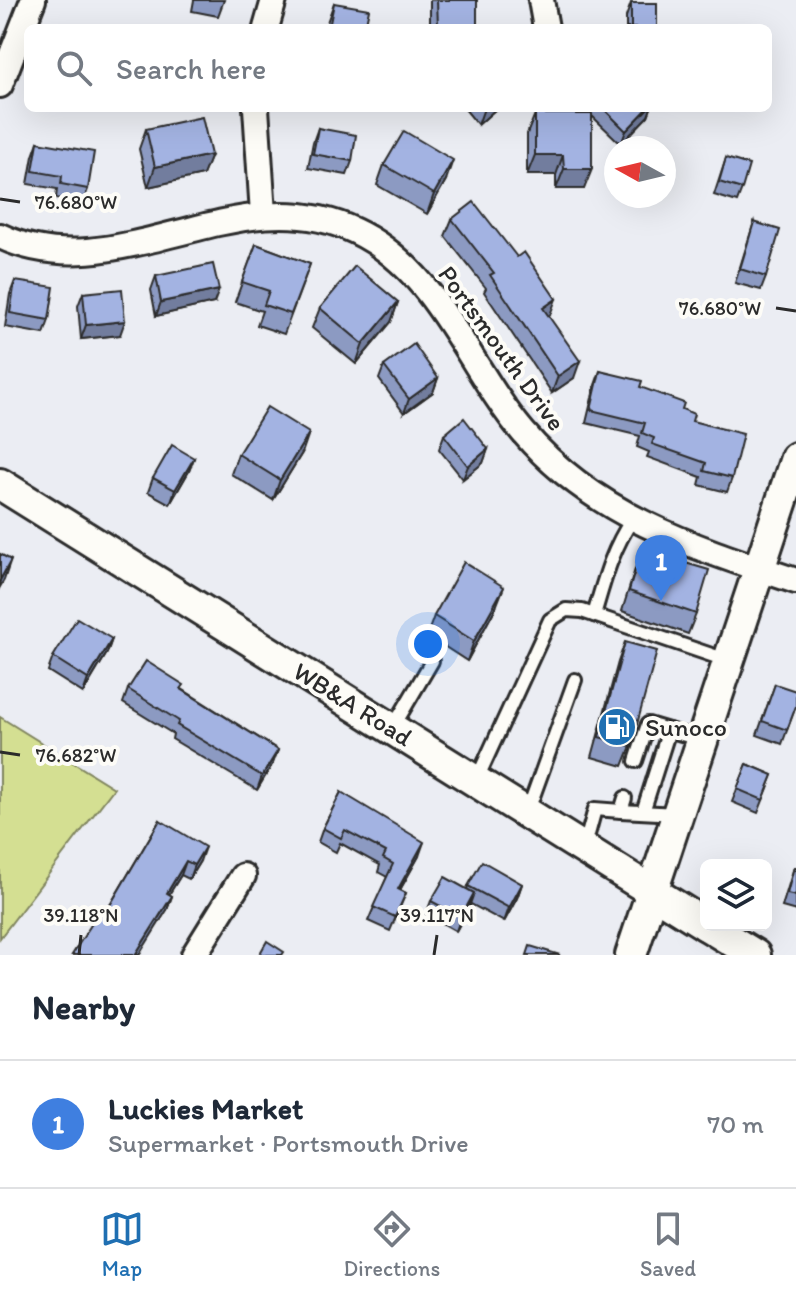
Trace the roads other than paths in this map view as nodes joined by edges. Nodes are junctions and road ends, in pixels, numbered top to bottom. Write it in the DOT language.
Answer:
graph roads {
  1 [pos="33,0"];
  2 [pos="274,0"];
  3 [pos="541,0"];
  4 [pos="267,24"];
  5 [pos="545,24"];
  6 [pos="0,85"];
  7 [pos="256,112"];
  8 [pos="263,214"];
  9 [pos="0,236"];
  10 [pos="796,458"];
  11 [pos="0,484"];
  12 [pos="632,520"];
  13 [pos="759,569"];
  14 [pos="796,581"];
  15 [pos="594,615"];
  16 [pos="432,661"];
  17 [pos="729,661"];
  18 [pos="575,680"];
  19 [pos="392,729"];
  20 [pos="669,730"];
  21 [pos="702,740"];
  22 [pos="636,761"];
  23 [pos="476,781"];
  24 [pos="643,812"];
  25 [pos="527,813"];
  26 [pos="677,814"];
  27 [pos="584,849"];
  28 [pos="243,876"];
  29 [pos="652,891"];
  30 [pos="700,921"];
  31 [pos="716,931"];
  32 [pos="194,955"];
  33 [pos="631,955"];
  34 [pos="755,955"];
  1 -- 6 [label="street"];
  2 -- 4 [label="street"];
  3 -- 5 [label="street"];
  7 -- 8 [label="street"];
  8 -- 9 [label="street, Portsmouth Drive"];
  8 -- 12 [label="street, Portsmouth Drive"];
  10 -- 13 [label="street"];
  11 -- 19 [label="street, WB&A Road"];
  12 -- 13 [label="street, Portsmouth Drive"];
  12 -- 15 [label="lane"];
  13 -- 14 [label="street, Portsmouth Drive"];
  13 -- 17 [label="street"];
  15 -- 17 [label="lane"];
  15 -- 23 [label="lane"];
  16 -- 19 [label="lane"];
  17 -- 21 [label="street"];
  18 -- 25 [label="lane"];
  19 -- 23 [label="street, WB&A Road"];
  20 -- 21 [label="lane"];
  20 -- 22 [label="lane"];
  20 -- 24 [label="lane"];
  21 -- 26 [label="street"];
  23 -- 25 [label="street, WB&A Road"];
  24 -- 26 [label="lane"];
  24 -- 27 [label="lane"];
  25 -- 27 [label="street, WB&A Road"];
  26 -- 29 [label="street"];
  27 -- 29 [label="street, WB&A Road"];
  28 -- 32 [label="street"];
  29 -- 30 [label="street, WB&A Road"];
  29 -- 33 [label="street"];
  31 -- 34 [label="street, WB&A Road"];
}
